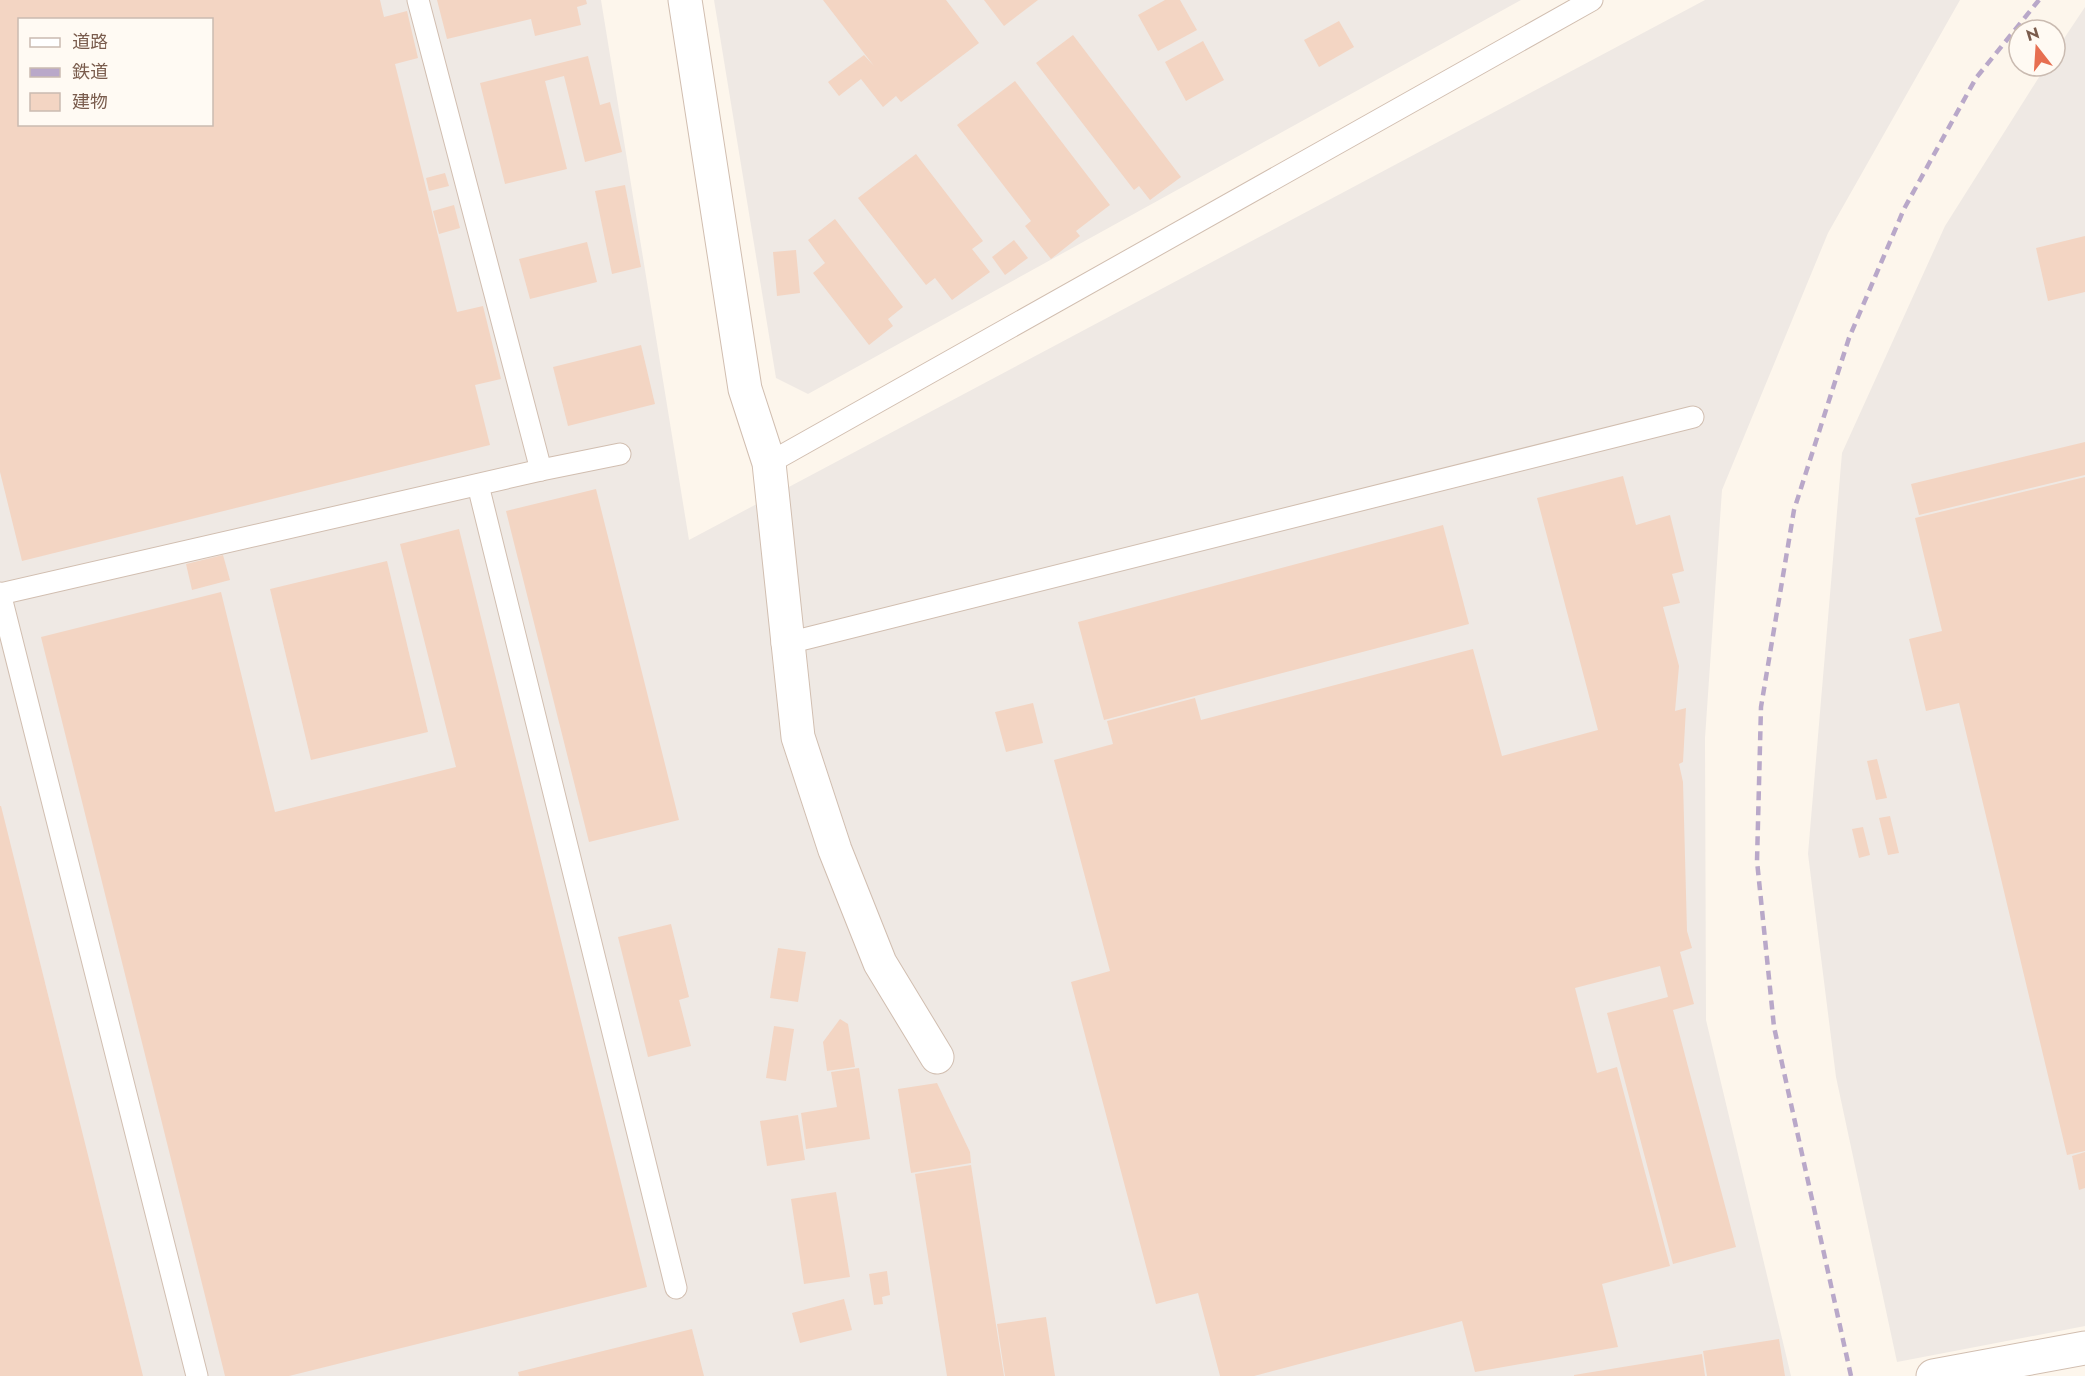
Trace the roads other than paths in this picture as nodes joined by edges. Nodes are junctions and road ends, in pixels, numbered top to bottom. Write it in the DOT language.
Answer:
graph roads {
  1 [pos="418,0"];
  2 [pos="685,0"];
  3 [pos="1592,0"];
  4 [pos="1693,417"];
  5 [pos="620,454"];
  6 [pos="769,464"];
  7 [pos="541,470"];
  8 [pos="478,485"];
  9 [pos="0,594"];
  10 [pos="788,643"];
  11 [pos="937,1057"];
  12 [pos="676,1288"];
  13 [pos="2085,1348"];
  14 [pos="197,1376"];
  15 [pos="1933,1376"];
  1 -- 7 [label="lane"];
  2 -- 6 [label="street"];
  3 -- 6 [label="lane"];
  4 -- 10 [label="lane"];
  5 -- 7 [label="lane"];
  6 -- 10 [label="street"];
  7 -- 8 [label="lane"];
  8 -- 9 [label="lane"];
  8 -- 12 [label="lane"];
  9 -- 14 [label="lane"];
  10 -- 11 [label="street"];
  13 -- 15 [label="street"];
}
